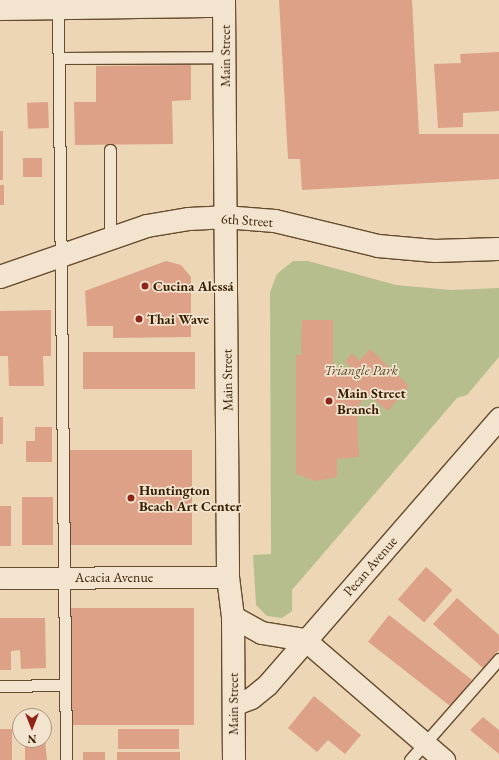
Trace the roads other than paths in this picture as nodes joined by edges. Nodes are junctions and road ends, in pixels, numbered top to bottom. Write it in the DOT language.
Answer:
graph roads {
  1 [pos="224,3"];
  2 [pos="58,4"];
  3 [pos="0,9"];
  4 [pos="224,57"];
  5 [pos="59,58"];
  6 [pos="110,150"];
  7 [pos="224,217"];
  8 [pos="110,239"];
  9 [pos="499,249"];
  10 [pos="60,257"];
  11 [pos="0,276"];
  12 [pos="499,418"];
  13 [pos="65,577"];
  14 [pos="0,578"];
  15 [pos="228,578"];
  16 [pos="233,617"];
  17 [pos="305,640"];
  18 [pos="499,659"];
  19 [pos="65,685"];
  20 [pos="0,686"];
  21 [pos="233,705"];
  22 [pos="425,744"];
  23 [pos="66,760"];
  24 [pos="234,760"];
  25 [pos="410,760"];
  26 [pos="444,760"];
  1 -- 2 [label="street"];
  1 -- 4 [label="main road, Main Street"];
  2 -- 3 [label="street"];
  2 -- 5 [label="lane"];
  4 -- 5 [label="lane"];
  4 -- 7 [label="main road, Main Street"];
  5 -- 10 [label="lane"];
  6 -- 8 [label="lane"];
  7 -- 8 [label="main road, 6th Street"];
  7 -- 9 [label="main road, 6th Street"];
  7 -- 15 [label="main road, Main Street"];
  8 -- 10 [label="main road, 6th Street"];
  10 -- 11 [label="main road, 6th Street"];
  10 -- 13 [label="lane"];
  12 -- 17 [label="street, Pecan Avenue"];
  13 -- 14 [label="street, Acacia Avenue"];
  13 -- 15 [label="street, Acacia Avenue"];
  13 -- 19 [label="lane"];
  15 -- 16 [label="main road, Main Street"];
  16 -- 17 [label="main road"];
  16 -- 21 [label="main road, Main Street"];
  17 -- 21 [label="street, Pecan Avenue"];
  17 -- 22 [label="street"];
  18 -- 22 [label="lane"];
  19 -- 20 [label="lane"];
  19 -- 23 [label="lane"];
  21 -- 24 [label="main road, Main Street"];
  22 -- 25 [label="lane"];
  22 -- 26 [label="street"];
}
